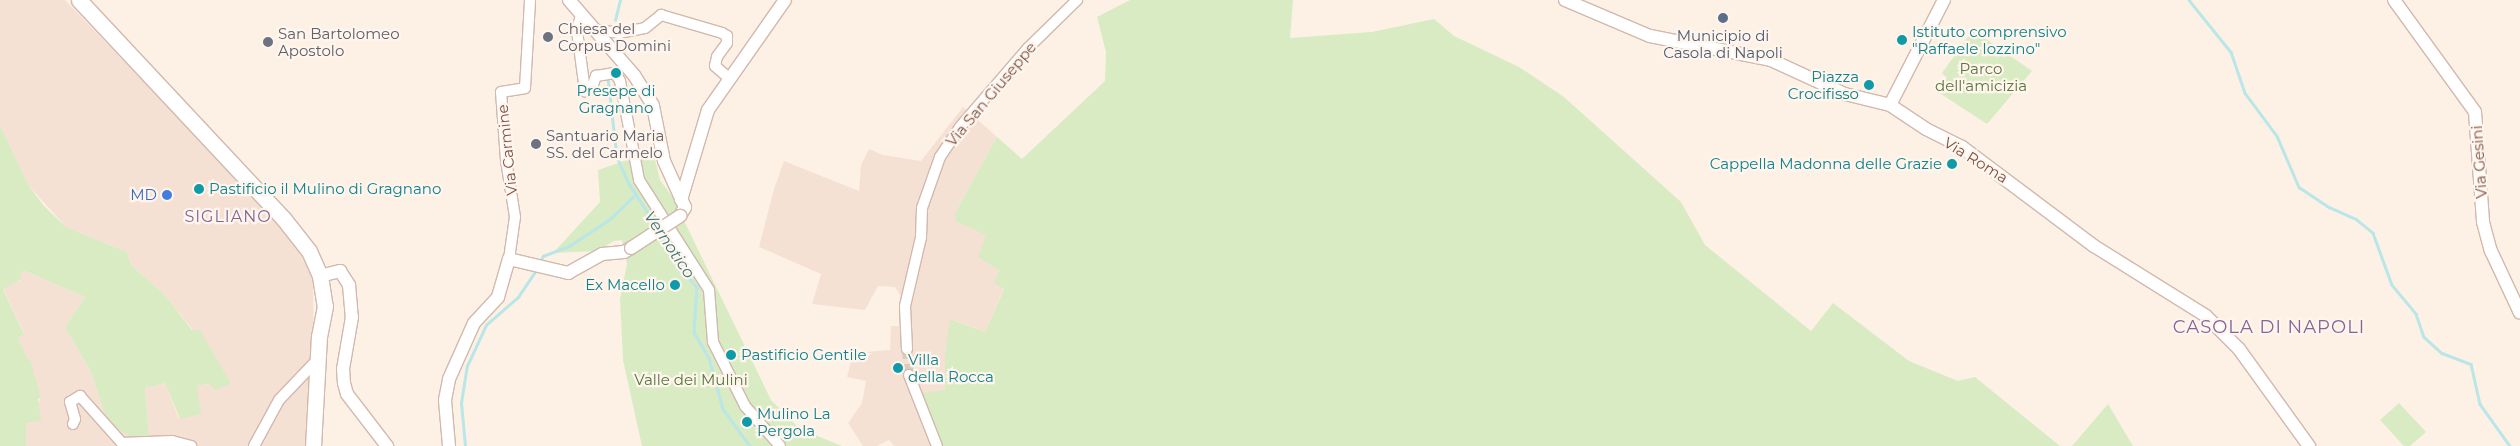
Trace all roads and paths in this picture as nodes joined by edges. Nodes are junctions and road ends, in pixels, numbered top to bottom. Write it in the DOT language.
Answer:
graph roads {
  1 [pos="79,0"];
  2 [pos="530,0"];
  3 [pos="569,0"];
  4 [pos="786,0"];
  5 [pos="1077,0"];
  6 [pos="1566,0"];
  7 [pos="1944,0"];
  8 [pos="2394,0"];
  9 [pos="581,15"];
  10 [pos="596,30"];
  11 [pos="730,79"];
  12 [pos="1890,105"];
  13 [pos="690,165"];
  14 [pos="668,168"];
  15 [pos="681,200"];
  16 [pos="509,259"];
  17 [pos="320,276"];
  18 [pos="2520,313"];
  19 [pos="907,349"];
  20 [pos="318,359"];
  21 [pos="908,375"];
  22 [pos="73,424"];
  23 [pos="191,446"];
  24 [pos="254,446"];
  25 [pos="313,446"];
  26 [pos="387,446"];
  27 [pos="449,446"];
  28 [pos="780,446"];
  29 [pos="937,446"];
  30 [pos="2309,446"];
  1 -- 17 [label="main road"];
  2 -- 16 [label="street, Via Carmine"];
  3 -- 9 [label="street"];
  4 -- 11 [label="street"];
  5 -- 19 [label="street, Via San Giuseppe"];
  6 -- 12 [label="street, Via Roma"];
  7 -- 12 [label="street"];
  8 -- 18 [label="street, Via Gesini"];
  9 -- 10 [label="street"];
  9 -- 28 [label="street"];
  10 -- 11 [label="street"];
  10 -- 14 [label="street"];
  11 -- 13 [label="street"];
  12 -- 30 [label="street, Via Roma"];
  13 -- 14 [label="street"];
  13 -- 15 [label="street"];
  14 -- 15 [label="street"];
  15 -- 16 [label="street, bridge"];
  16 -- 27 [label="street"];
  17 -- 20 [label="main road"];
  17 -- 26 [label="street"];
  20 -- 24 [label="street"];
  20 -- 25 [label="main road"];
  21 -- 29 [label="street"];
  22 -- 23 [label="street"];
}
